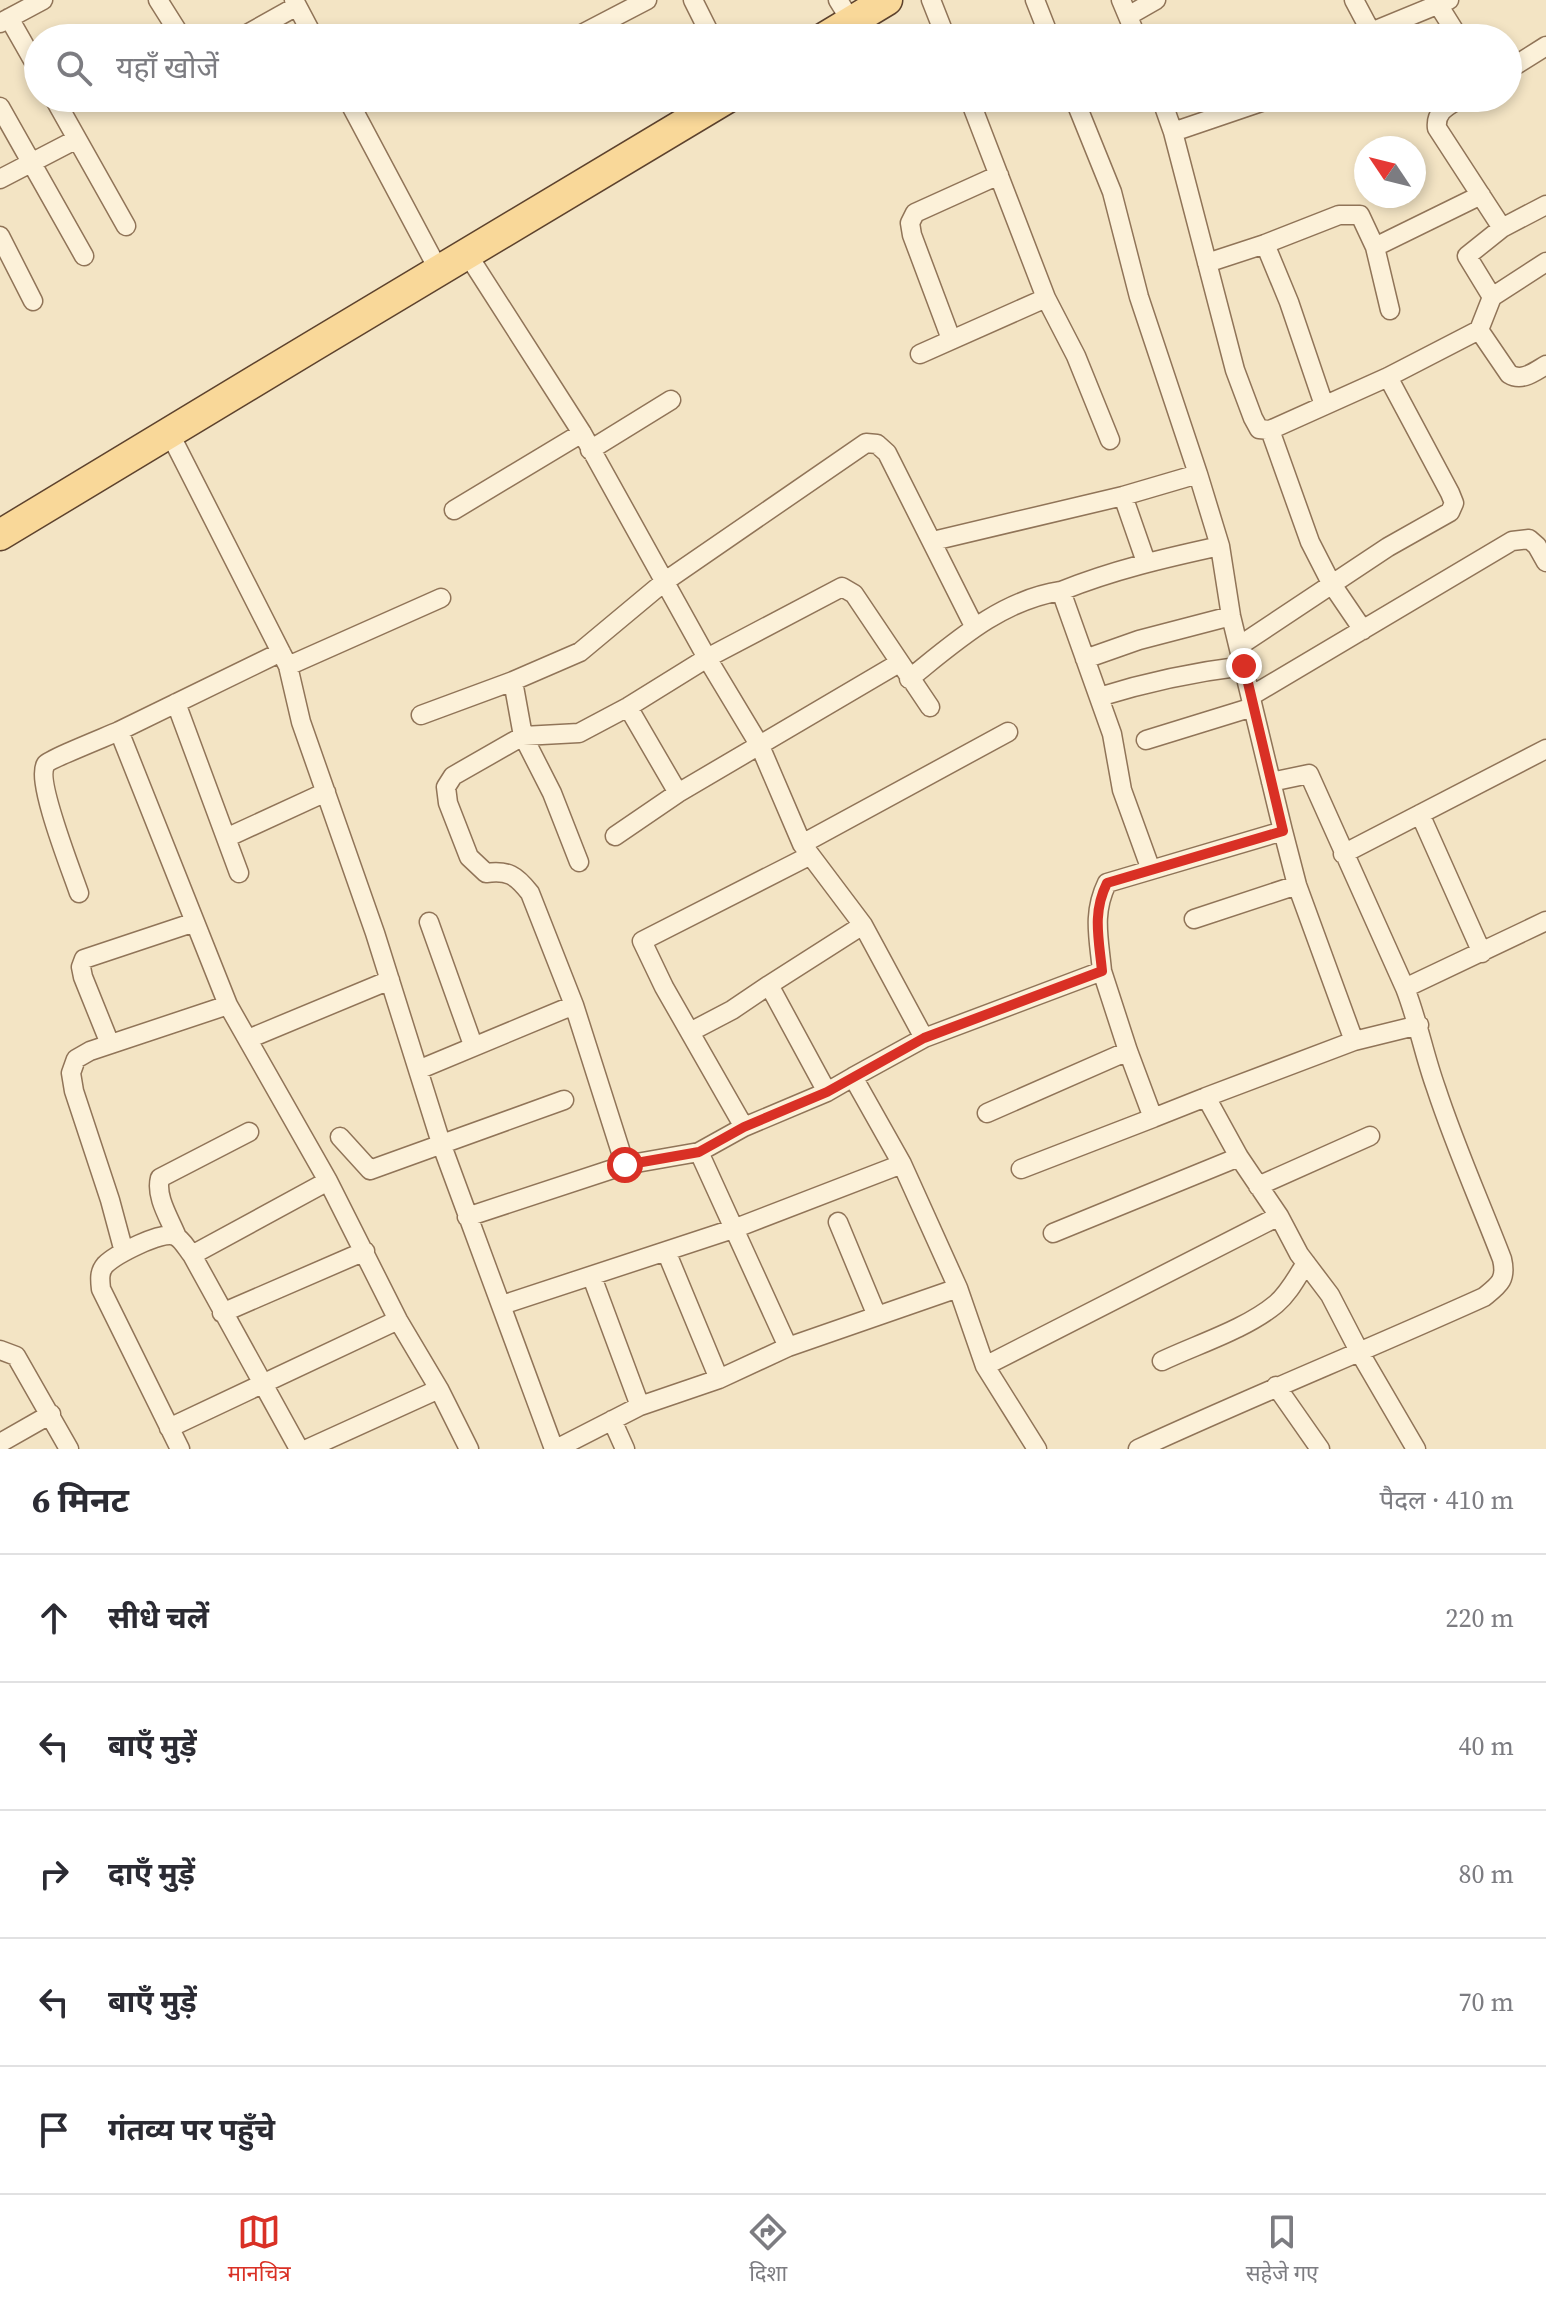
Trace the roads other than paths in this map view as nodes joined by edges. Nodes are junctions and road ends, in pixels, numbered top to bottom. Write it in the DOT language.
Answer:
graph roads {
  1 [pos="43,0"];
  2 [pos="158,0"];
  3 [pos="647,0"];
  4 [pos="693,0"];
  5 [pos="887,0"];
  6 [pos="931,0"];
  7 [pos="1035,0"];
  8 [pos="1156,0"];
  9 [pos="1354,0"];
  10 [pos="296,3"];
  11 [pos="1444,3"];
  12 [pos="1125,8"];
  13 [pos="845,11"];
  14 [pos="5,20"];
  15 [pos="173,24"];
  16 [pos="262,24"];
  17 [pos="307,24"];
  18 [pos="601,24"];
  19 [pos="705,24"];
  20 [pos="940,24"];
  21 [pos="1044,24"];
  22 [pos="1366,24"];
  23 [pos="1396,24"];
  24 [pos="1453,24"];
  25 [pos="1546,46"];
  26 [pos="24,48"];
  27 [pos="1522,61"];
  28 [pos="0,107"];
  29 [pos="62,112"];
  30 [pos="354,112"];
  31 [pos="703,112"];
  32 [pos="974,112"];
  33 [pos="1080,112"];
  34 [pos="1166,112"];
  35 [pos="1232,112"];
  36 [pos="1440,112"];
  37 [pos="1173,132"];
  38 [pos="77,139"];
  39 [pos="31,163"];
  40 [pos="999,175"];
  41 [pos="0,179"];
  42 [pos="1481,195"];
  43 [pos="1546,205"];
  44 [pos="126,226"];
  45 [pos="1502,228"];
  46 [pos="0,236"];
  47 [pos="1265,244"];
  48 [pos="1375,247"];
  49 [pos="466,252"];
  50 [pos="84,256"];
  51 [pos="1546,262"];
  52 [pos="1207,263"];
  53 [pos="438,269"];
  54 [pos="1492,297"];
  55 [pos="1046,298"];
  56 [pos="33,301"];
  57 [pos="1390,310"];
  58 [pos="1479,330"];
  59 [pos="951,339"];
  60 [pos="920,354"];
  61 [pos="1546,365"];
  62 [pos="1388,377"];
  63 [pos="671,400"];
  64 [pos="1324,405"];
  65 [pos="1270,430"];
  66 [pos="170,434"];
  67 [pos="1110,440"];
  68 [pos="586,441"];
  69 [pos="1198,474"];
  70 [pos="1123,496"];
  71 [pos="454,510"];
  72 [pos="1,531"];
  73 [pos="933,541"];
  74 [pos="1220,546"];
  75 [pos="1146,562"];
  76 [pos="1546,562"];
  77 [pos="664,582"];
  78 [pos="1331,583"];
  79 [pos="1061,591"];
  80 [pos="441,598"];
  81 [pos="1231,616"];
  82 [pos="974,626"];
  83 [pos="1363,630"];
  84 [pos="1239,646"];
  85 [pos="707,658"];
  86 [pos="284,659"];
  87 [pos="1085,659"];
  88 [pos="1244,666"];
  89 [pos="904,671"];
  90 [pos="513,681"];
  91 [pos="1099,697"];
  92 [pos="1252,702"];
  93 [pos="176,703"];
  94 [pos="628,707"];
  95 [pos="930,707"];
  96 [pos="421,715"];
  97 [pos="119,731"];
  98 [pos="1008,732"];
  99 [pos="523,736"];
  100 [pos="1146,740"];
  101 [pos="760,746"];
  102 [pos="1546,749"];
  103 [pos="1271,782"];
  104 [pos="326,792"];
  105 [pos="678,793"];
  106 [pos="1420,814"];
  107 [pos="1283,831"];
  108 [pos="615,836"];
  109 [pos="226,838"];
  110 [pos="806,850"];
  111 [pos="1343,854"];
  112 [pos="579,862"];
  113 [pos="1151,870"];
  114 [pos="239,873"];
  115 [pos="1297,885"];
  116 [pos="79,893"];
  117 [pos="1194,919"];
  118 [pos="1546,921"];
  119 [pos="195,922"];
  120 [pos="429,922"];
  121 [pos="863,925"];
  122 [pos="1482,953"];
  123 [pos="1102,971"];
  124 [pos="390,980"];
  125 [pos="769,985"];
  126 [pos="1405,988"];
  127 [pos="228,1005"];
  128 [pos="574,1005"];
  129 [pos="1419,1025"];
  130 [pos="690,1032"];
  131 [pos="924,1038"];
  132 [pos="248,1039"];
  133 [pos="1354,1041"];
  134 [pos="110,1044"];
  135 [pos="473,1045"];
  136 [pos="1128,1051"];
  137 [pos="418,1070"];
  138 [pos="853,1077"];
  139 [pos="827,1092"];
  140 [pos="1206,1097"];
  141 [pos="564,1100"];
  142 [pos="987,1113"];
  143 [pos="1153,1118"];
  144 [pos="744,1127"];
  145 [pos="249,1132"];
  146 [pos="1370,1136"];
  147 [pos="340,1137"];
  148 [pos="441,1143"];
  149 [pos="699,1152"];
  150 [pos="1239,1157"];
  151 [pos="902,1164"];
  152 [pos="625,1165"];
  153 [pos="1021,1169"];
  154 [pos="328,1181"];
  155 [pos="1258,1186"];
  156 [pos="1279,1216"];
  157 [pos="467,1217"];
  158 [pos="838,1222"];
  159 [pos="736,1228"];
  160 [pos="1053,1233"];
  161 [pos="177,1237"];
  162 [pos="365,1251"];
  163 [pos="666,1251"];
  164 [pos="124,1252"];
  165 [pos="192,1255"];
  166 [pos="1306,1263"];
  167 [pos="592,1277"];
  168 [pos="958,1288"];
  169 [pos="502,1305"];
  170 [pos="222,1313"];
  171 [pos="877,1316"];
  172 [pos="398,1320"];
  173 [pos="788,1347"];
  174 [pos="0,1350"];
  175 [pos="1360,1353"];
  176 [pos="1162,1361"];
  177 [pos="985,1366"];
  178 [pos="719,1379"];
  179 [pos="261,1383"];
  180 [pos="1276,1386"];
  181 [pos="439,1389"];
  182 [pos="640,1406"];
  183 [pos="51,1414"];
  184 [pos="612,1420"];
  185 [pos="169,1428"];
  186 [pos="0,1443"];
  187 [pos="69,1449"];
  188 [pos="180,1449"];
  189 [pos="299,1449"];
  190 [pos="307,1449"];
  191 [pos="469,1449"];
  192 [pos="555,1449"];
  193 [pos="625,1449"];
  194 [pos="1037,1449"];
  195 [pos="1138,1449"];
  196 [pos="1320,1449"];
  197 [pos="1416,1449"];
  1 -- 14 [label="street"];
  2 -- 15 [label="street"];
  3 -- 18 [label="street"];
  4 -- 19 [label="street"];
  5 -- 13 [label="main road"];
  6 -- 20 [label="street"];
  7 -- 21 [label="street"];
  8 -- 12 [label="street"];
  9 -- 22 [label="street"];
  10 -- 16 [label="street"];
  10 -- 17 [label="street"];
  11 -- 23 [label="street"];
  11 -- 24 [label="street"];
  14 -- 26 [label="street"];
  25 -- 27 [label="street"];
  28 -- 39 [label="street"];
  29 -- 38 [label="street"];
  30 -- 53 [label="street"];
  31 -- 49 [label="main road"];
  32 -- 40 [label="street"];
  33 -- 69 [label="street"];
  34 -- 37 [label="street"];
  35 -- 37 [label="street"];
  36 -- 42 [label="street"];
  37 -- 52 [label="street"];
  38 -- 39 [label="street"];
  38 -- 44 [label="street"];
  39 -- 41 [label="street"];
  39 -- 50 [label="street"];
  40 -- 55 [label="street"];
  40 -- 59 [label="street"];
  42 -- 45 [label="street"];
  42 -- 48 [label="street"];
  43 -- 45 [label="street"];
  45 -- 54 [label="street"];
  46 -- 56 [label="street"];
  47 -- 48 [label="street"];
  47 -- 52 [label="street"];
  47 -- 64 [label="street"];
  48 -- 57 [label="street"];
  49 -- 53 [label="main road"];
  49 -- 68 [label="street"];
  51 -- 54 [label="street"];
  52 -- 65 [label="street"];
  53 -- 66 [label="main road"];
  54 -- 58 [label="street"];
  55 -- 59 [label="street"];
  55 -- 67 [label="street"];
  58 -- 61 [label="street"];
  58 -- 62 [label="street"];
  59 -- 60 [label="street"];
  62 -- 64 [label="street"];
  62 -- 78 [label="street"];
  63 -- 68 [label="street"];
  64 -- 65 [label="street"];
  65 -- 78 [label="street"];
  66 -- 72 [label="main road"];
  66 -- 86 [label="street"];
  68 -- 71 [label="street"];
  68 -- 77 [label="street"];
  69 -- 70 [label="street"];
  69 -- 74 [label="street"];
  70 -- 73 [label="street"];
  70 -- 75 [label="street"];
  73 -- 77 [label="street"];
  73 -- 82 [label="street"];
  74 -- 75 [label="street"];
  74 -- 81 [label="street"];
  75 -- 79 [label="street"];
  76 -- 83 [label="street"];
  77 -- 85 [label="street"];
  77 -- 90 [label="street"];
  78 -- 83 [label="street"];
  78 -- 84 [label="street"];
  79 -- 82 [label="street"];
  79 -- 87 [label="street"];
  80 -- 86 [label="street"];
  81 -- 84 [label="street"];
  81 -- 87 [label="street"];
  82 -- 89 [label="street"];
  83 -- 92 [label="street"];
  84 -- 88 [label="street"];
  85 -- 89 [label="street"];
  85 -- 94 [label="street"];
  85 -- 101 [label="street"];
  86 -- 93 [label="street"];
  86 -- 104 [label="street"];
  87 -- 91 [label="street"];
  88 -- 91 [label="street"];
  88 -- 92 [label="street"];
  89 -- 95 [label="street"];
  89 -- 101 [label="street"];
  90 -- 96 [label="street"];
  90 -- 99 [label="street"];
  91 -- 113 [label="street"];
  92 -- 100 [label="street"];
  92 -- 103 [label="street"];
  93 -- 97 [label="street"];
  93 -- 109 [label="street"];
  94 -- 99 [label="street"];
  94 -- 105 [label="street"];
  97 -- 116 [label="street"];
  97 -- 119 [label="street"];
  98 -- 110 [label="street"];
  99 -- 112 [label="street"];
  99 -- 128 [label="street"];
  101 -- 105 [label="street"];
  101 -- 110 [label="street"];
  102 -- 106 [label="street"];
  103 -- 107 [label="street"];
  103 -- 111 [label="street"];
  104 -- 109 [label="street"];
  104 -- 124 [label="street"];
  105 -- 108 [label="street"];
  106 -- 111 [label="street"];
  106 -- 122 [label="street"];
  107 -- 113 [label="street"];
  107 -- 115 [label="street"];
  109 -- 114 [label="street"];
  110 -- 121 [label="street"];
  110 -- 130 [label="street"];
  111 -- 126 [label="street"];
  113 -- 123 [label="street"];
  115 -- 117 [label="street"];
  115 -- 133 [label="street"];
  118 -- 122 [label="street"];
  119 -- 127 [label="street"];
  119 -- 134 [label="street"];
  120 -- 135 [label="street"];
  121 -- 125 [label="street"];
  121 -- 131 [label="street"];
  122 -- 126 [label="street"];
  123 -- 131 [label="street"];
  123 -- 136 [label="street"];
  124 -- 132 [label="street"];
  124 -- 137 [label="street"];
  125 -- 130 [label="street"];
  125 -- 139 [label="street"];
  126 -- 129 [label="street"];
  127 -- 132 [label="street"];
  127 -- 134 [label="street"];
  128 -- 135 [label="street"];
  128 -- 152 [label="street"];
  129 -- 133 [label="street"];
  129 -- 175 [label="street"];
  130 -- 144 [label="street"];
  131 -- 138 [label="street"];
  132 -- 154 [label="street"];
  133 -- 140 [label="street"];
  134 -- 164 [label="street"];
  135 -- 137 [label="street"];
  136 -- 142 [label="street"];
  136 -- 143 [label="street"];
  137 -- 148 [label="street"];
  138 -- 139 [label="street"];
  138 -- 151 [label="street"];
  139 -- 144 [label="street"];
  140 -- 143 [label="street"];
  140 -- 150 [label="street"];
  141 -- 148 [label="street"];
  143 -- 153 [label="street"];
  144 -- 149 [label="street"];
  145 -- 161 [label="street"];
  146 -- 155 [label="street"];
  147 -- 148 [label="street"];
  148 -- 157 [label="street"];
  149 -- 152 [label="street"];
  149 -- 159 [label="street"];
  150 -- 155 [label="street"];
  150 -- 160 [label="street"];
  151 -- 159 [label="street"];
  151 -- 168 [label="street"];
  152 -- 157 [label="street"];
  154 -- 162 [label="street"];
  154 -- 165 [label="street"];
  155 -- 156 [label="street"];
  156 -- 166 [label="street"];
  156 -- 177 [label="street"];
  157 -- 169 [label="street"];
  158 -- 171 [label="street"];
  159 -- 163 [label="street"];
  159 -- 173 [label="street"];
  161 -- 164 [label="street"];
  161 -- 165 [label="street"];
  162 -- 170 [label="street"];
  162 -- 172 [label="street"];
  163 -- 167 [label="street"];
  163 -- 178 [label="street"];
  164 -- 185 [label="street"];
  165 -- 170 [label="street"];
  166 -- 175 [label="street"];
  166 -- 176 [label="street"];
  167 -- 169 [label="street"];
  167 -- 182 [label="street"];
  168 -- 171 [label="street"];
  168 -- 177 [label="street"];
  169 -- 192 [label="street"];
  170 -- 179 [label="street"];
  171 -- 173 [label="street"];
  172 -- 179 [label="street"];
  172 -- 181 [label="street"];
  173 -- 178 [label="street"];
  174 -- 183 [label="street"];
  175 -- 180 [label="street"];
  175 -- 197 [label="street"];
  177 -- 194 [label="street"];
  178 -- 182 [label="street"];
  179 -- 185 [label="street"];
  179 -- 189 [label="street"];
  180 -- 195 [label="street"];
  180 -- 196 [label="street"];
  181 -- 190 [label="street"];
  181 -- 191 [label="street"];
  182 -- 184 [label="street"];
  183 -- 186 [label="street"];
  183 -- 187 [label="street"];
  184 -- 192 [label="street"];
  184 -- 193 [label="street"];
  185 -- 188 [label="street"];
}
